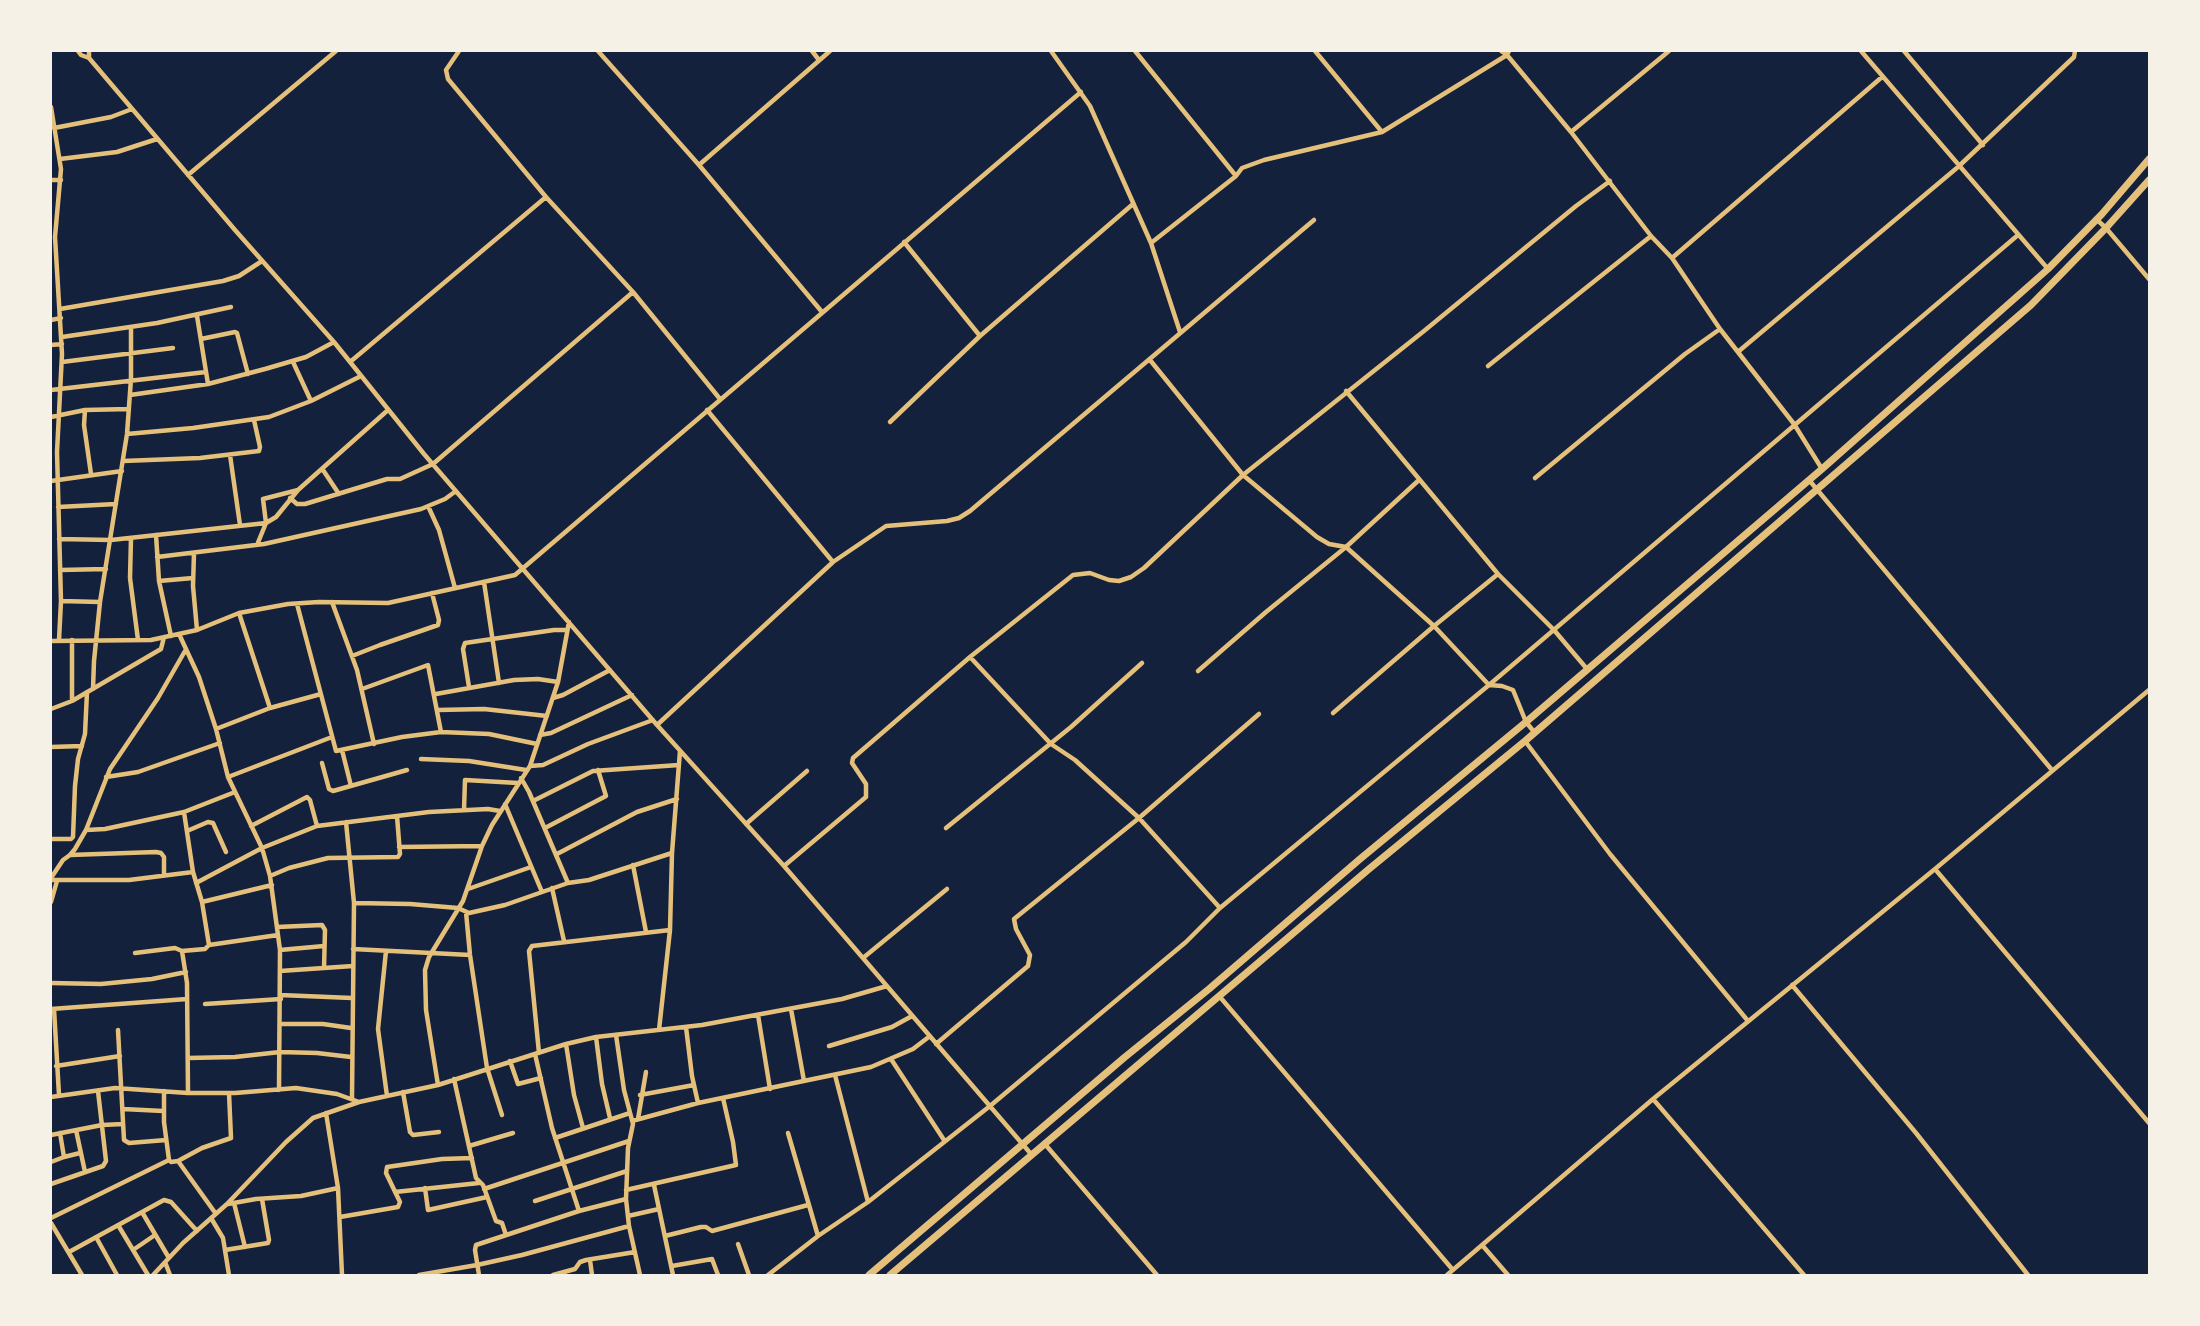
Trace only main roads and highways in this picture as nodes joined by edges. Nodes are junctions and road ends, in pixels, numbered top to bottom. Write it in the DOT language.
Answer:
graph roads {
  1 [pos="2149,159"];
  2 [pos="2149,180"];
  3 [pos="869,1275"];
  4 [pos="890,1275"];
  1 -- 3 [label="main road"];
  2 -- 4 [label="main road"];
}
